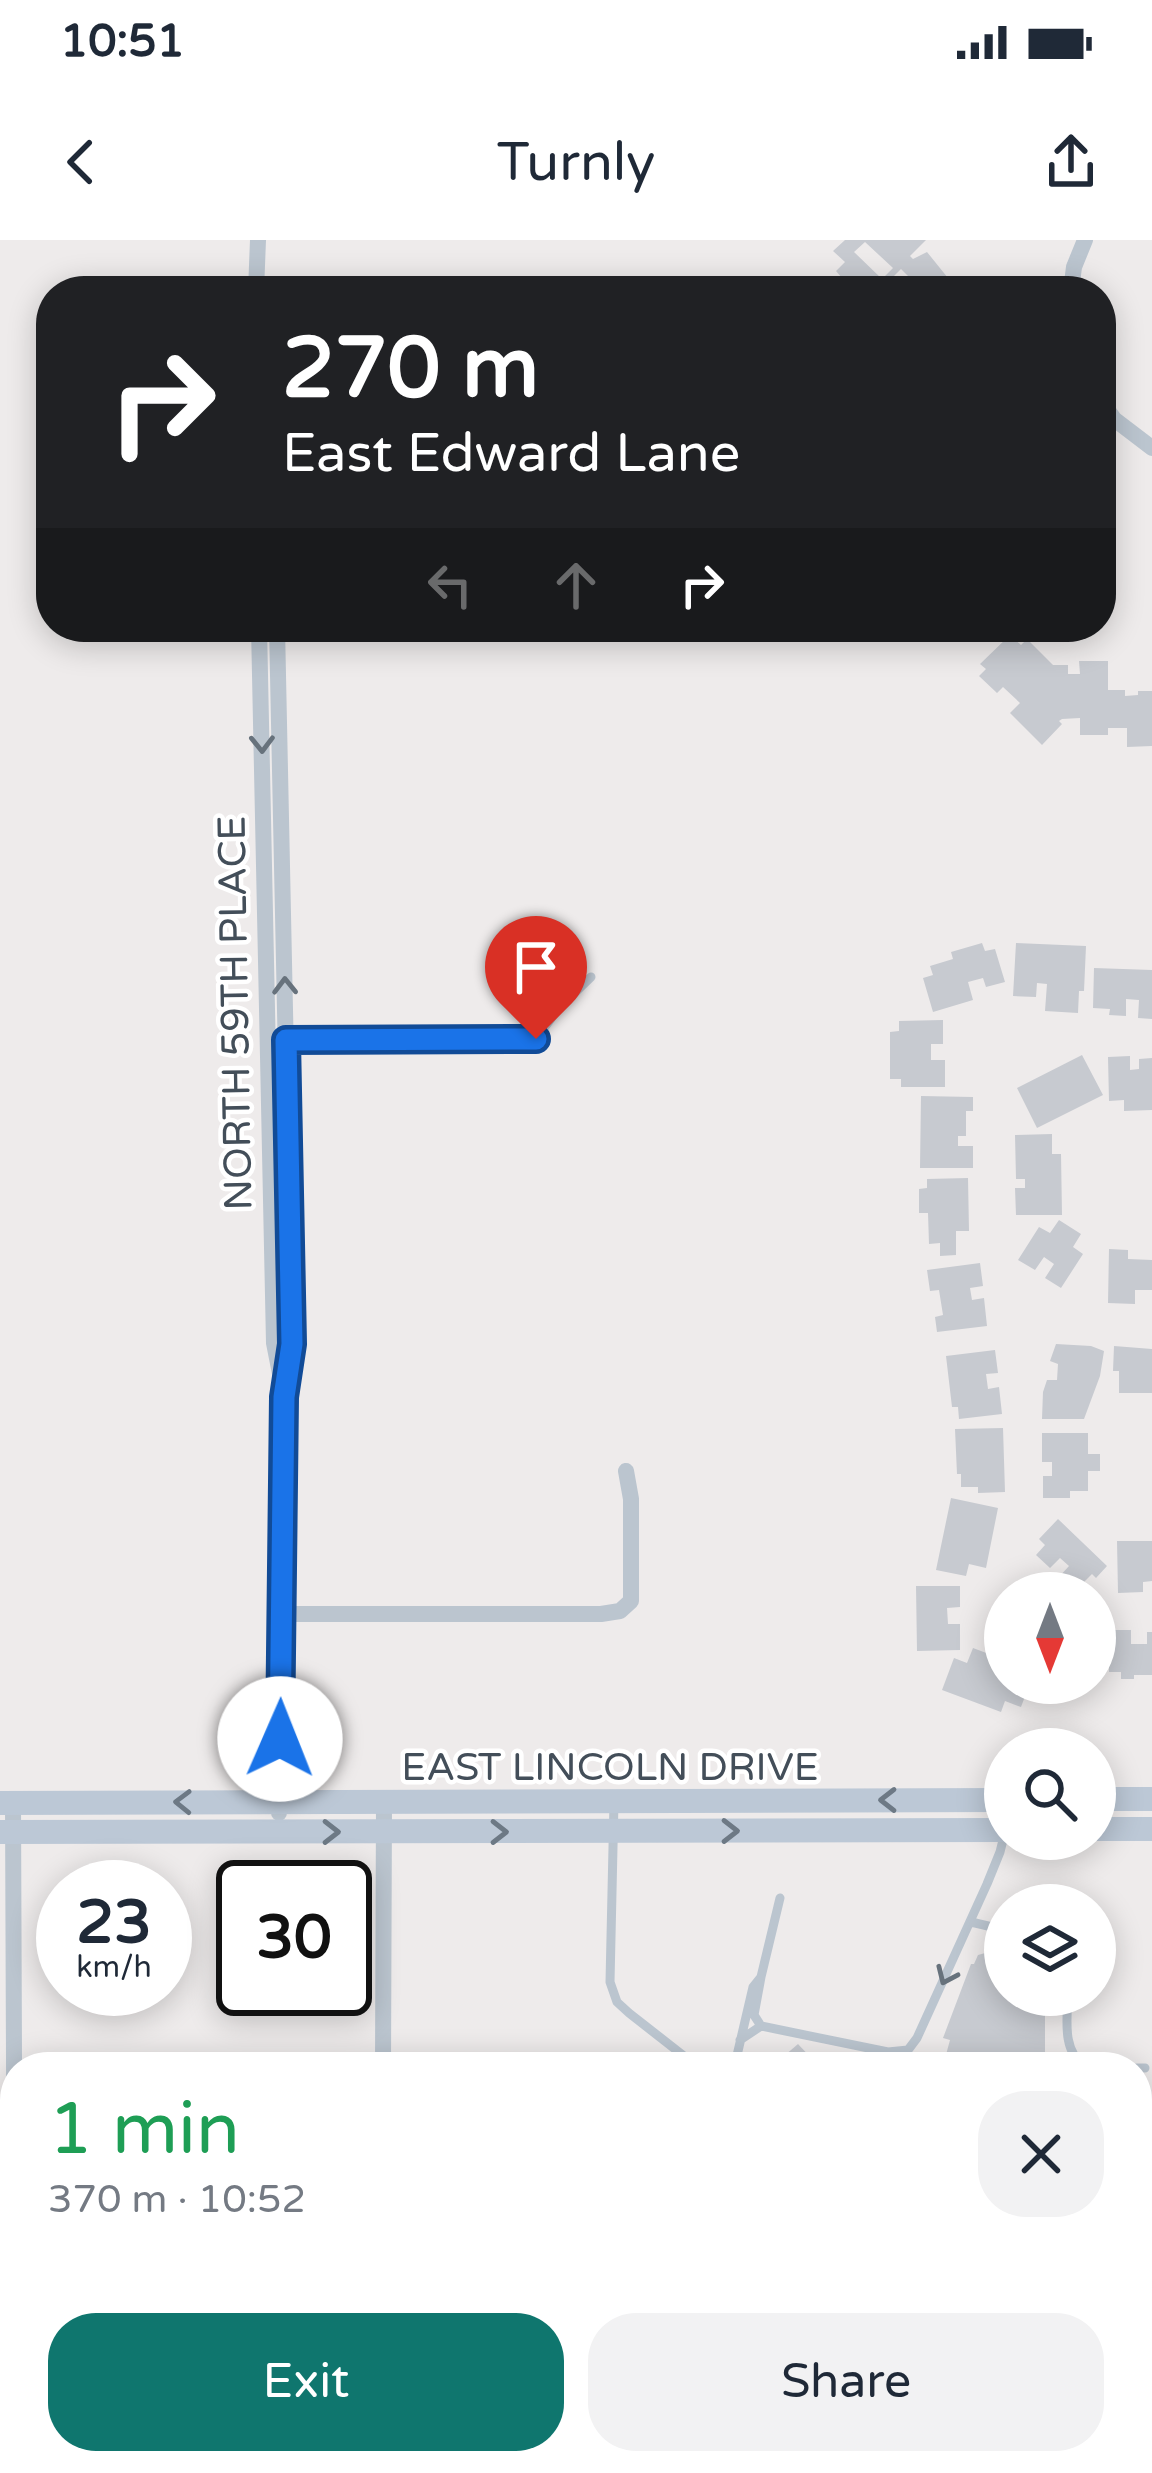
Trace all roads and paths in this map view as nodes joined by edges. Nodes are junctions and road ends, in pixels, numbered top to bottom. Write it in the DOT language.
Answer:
graph roads {
  1 [pos="259,240"];
  2 [pos="1085,240"];
  3 [pos="259,276"];
  4 [pos="1073,276"];
  5 [pos="1116,421"];
  6 [pos="1152,448"];
  7 [pos="260,642"];
  8 [pos="277,642"];
  9 [pos="591,977"];
  10 [pos="536,1039"];
  11 [pos="278,1040"];
  12 [pos="626,1472"];
  13 [pos="283,1614"];
  14 [pos="1152,1798"];
  15 [pos="1116,1799"];
  16 [pos="984,1800"];
  17 [pos="614,1802"];
  18 [pos="7,1803"];
  19 [pos="384,1803"];
  20 [pos="278,1804"];
  21 [pos="984,1828"];
  22 [pos="1152,1828"];
  23 [pos="1116,1829"];
  24 [pos="613,1831"];
  25 [pos="7,1832"];
  26 [pos="278,1832"];
  27 [pos="384,1832"];
  28 [pos="997,1860"];
  29 [pos="780,1898"];
  30 [pos="970,1922"];
  31 [pos="984,1925"];
  32 [pos="761,1977"];
  33 [pos="1068,2016"];
  34 [pos="761,2026"];
  35 [pos="740,2040"];
  36 [pos="11,2052"];
  37 [pos="382,2052"];
  38 [pos="679,2052"];
  39 [pos="738,2052"];
  40 [pos="1073,2052"];
  1 -- 3 [label="street"];
  2 -- 4 [label="street"];
  5 -- 6 [label="street"];
  7 -- 11 [label="street, NORTH 59TH PLACE, one-way"];
  11 -- 8 [label="street, NORTH 59TH PLACE, one-way"];
  9 -- 10 [label="lane"];
  10 -- 11 [label="street"];
  11 -- 13 [label="street, NORTH 59TH PLACE"];
  12 -- 13 [label="street"];
  13 -- 20 [label="street, NORTH 59TH PLACE"];
  14 -- 15 [label="main road"];
  16 -- 17 [label="main road, EAST LINCOLN DRIVE, one-way"];
  17 -- 19 [label="main road, EAST LINCOLN DRIVE"];
  17 -- 24 [label="lane"];
  20 -- 18 [label="main road, EAST LINCOLN DRIVE, one-way"];
  18 -- 25 [label="street"];
  19 -- 20 [label="main road, EAST LINCOLN DRIVE"];
  19 -- 27 [label="street"];
  20 -- 26 [label="street, NORTH 59TH PLACE"];
  24 -- 21 [label="main road, EAST LINCOLN DRIVE, one-way"];
  22 -- 23 [label="main road"];
  27 -- 24 [label="main road, EAST LINCOLN DRIVE, one-way"];
  24 -- 38 [label="lane"];
  25 -- 26 [label="main road, EAST LINCOLN DRIVE"];
  25 -- 36 [label="street"];
  26 -- 27 [label="main road, EAST LINCOLN DRIVE, one-way"];
  27 -- 37 [label="street"];
  28 -- 30 [label="lane"];
  29 -- 32 [label="lane"];
  30 -- 31 [label="lane"];
  30 -- 34 [label="lane, one-way"];
  32 -- 34 [label="lane"];
  32 -- 35 [label="lane"];
  33 -- 40 [label="lane"];
  34 -- 35 [label="lane"];
  35 -- 39 [label="lane"];
}
